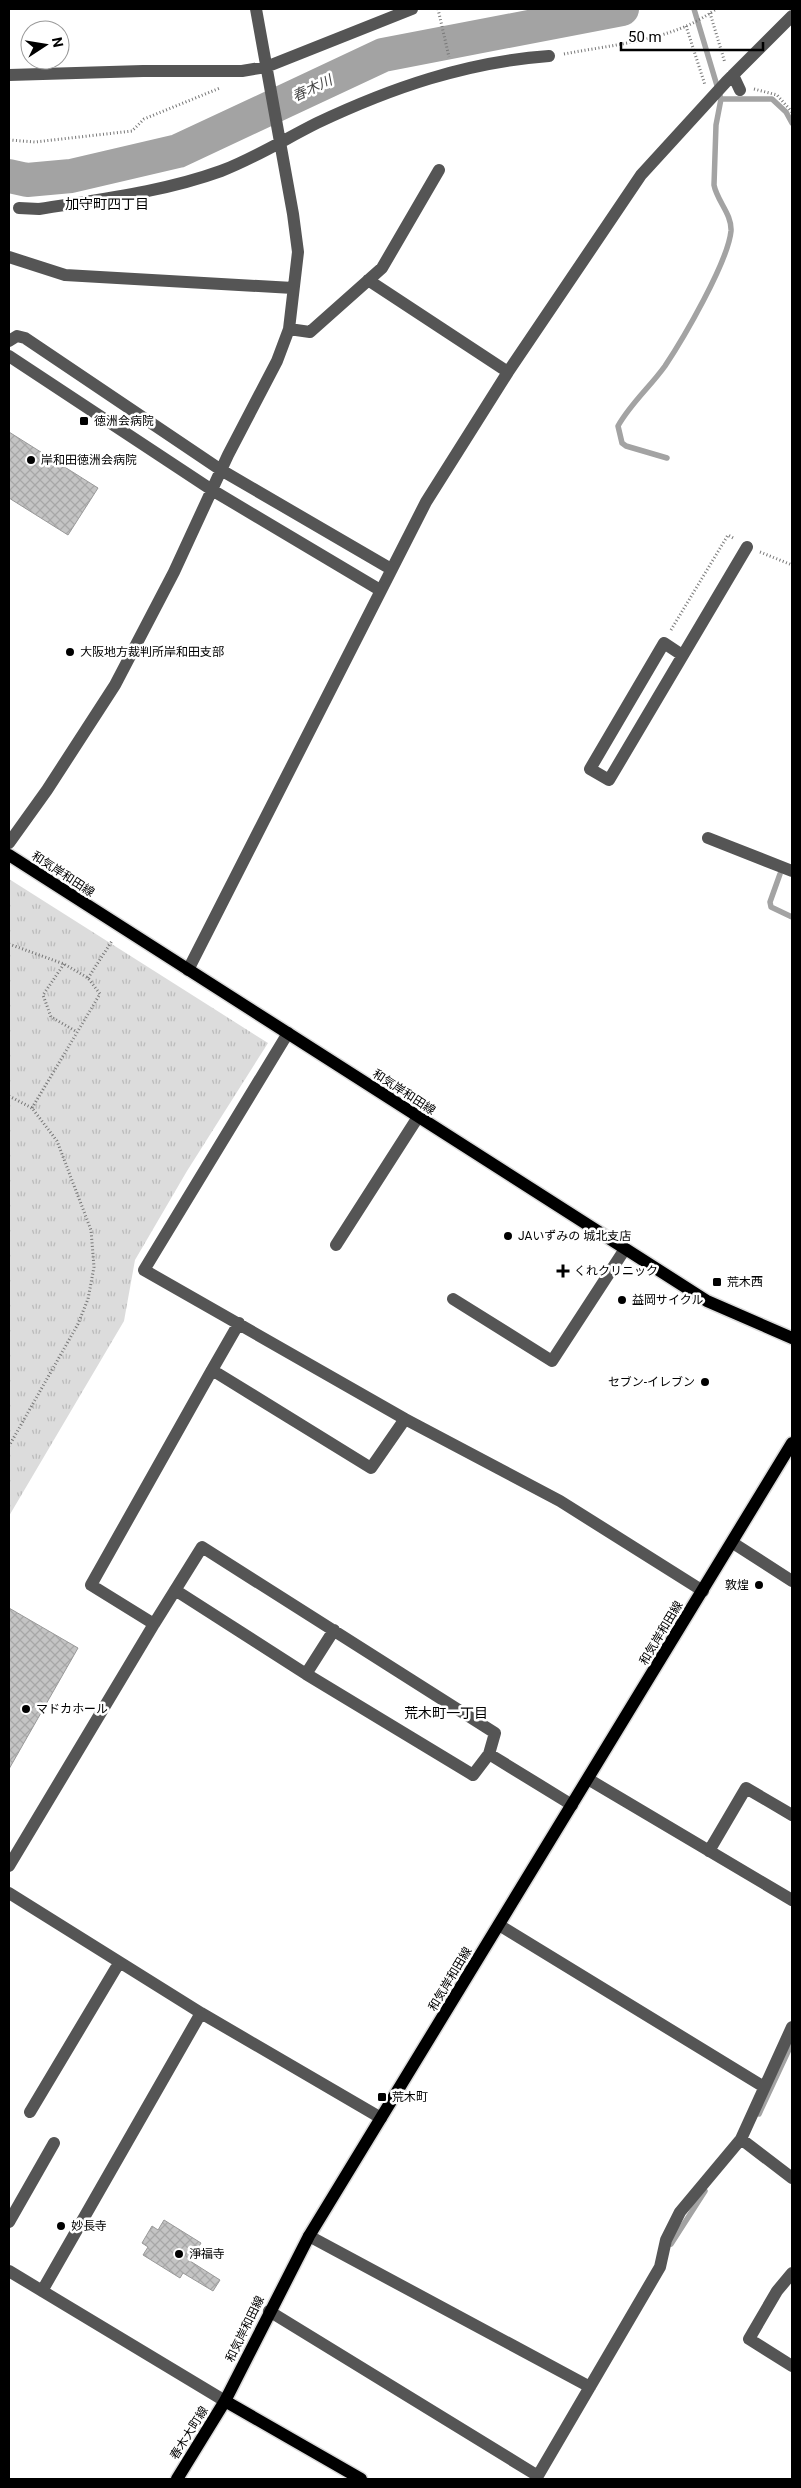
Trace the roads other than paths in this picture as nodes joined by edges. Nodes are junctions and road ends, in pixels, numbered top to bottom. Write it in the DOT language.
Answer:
graph roads {
  1 [pos="256,9"];
  2 [pos="412,9"];
  3 [pos="792,16"];
  4 [pos="549,56"];
  5 [pos="267,71"];
  6 [pos="9,75"];
  7 [pos="730,79"];
  8 [pos="740,90"];
  9 [pos="279,140"];
  10 [pos="439,170"];
  11 [pos="19,208"];
  12 [pos="9,257"];
  13 [pos="368,280"];
  14 [pos="293,288"];
  15 [pos="289,329"];
  16 [pos="9,341"];
  17 [pos="9,356"];
  18 [pos="508,372"];
  19 [pos="221,470"];
  20 [pos="212,490"];
  21 [pos="747,547"];
  22 [pos="392,569"];
  23 [pos="380,590"];
  24 [pos="682,654"];
  25 [pos="708,838"];
  26 [pos="9,842"];
  27 [pos="9,855"];
  28 [pos="792,871"];
  29 [pos="188,970"];
  30 [pos="288,1033"];
  31 [pos="418,1117"];
  32 [pos="336,1245"];
  33 [pos="625,1249"];
  34 [pos="453,1299"];
  35 [pos="239,1323"];
  36 [pos="792,1338"];
  37 [pos="212,1370"];
  38 [pos="405,1419"];
  39 [pos="792,1443"];
  40 [pos="733,1543"];
  41 [pos="792,1581"];
  42 [pos="175,1590"];
  43 [pos="703,1591"];
  44 [pos="154,1624"];
  45 [pos="334,1630"];
  46 [pos="306,1674"];
  47 [pos="489,1754"];
  48 [pos="588,1779"];
  49 [pos="572,1805"];
  50 [pos="792,1815"];
  51 [pos="709,1851"];
  52 [pos="9,1866"];
  53 [pos="9,1893"];
  54 [pos="792,1900"];
  55 [pos="499,1925"];
  56 [pos="119,1963"];
  57 [pos="201,2013"];
  58 [pos="792,2027"];
  59 [pos="764,2087"];
  60 [pos="30,2112"];
  61 [pos="381,2118"];
  62 [pos="742,2139"];
  63 [pos="54,2143"];
  64 [pos="792,2178"];
  65 [pos="9,2222"];
  66 [pos="309,2236"];
  67 [pos="9,2271"];
  68 [pos="792,2273"];
  69 [pos="42,2291"];
  70 [pos="269,2311"];
  71 [pos="792,2366"];
  72 [pos="590,2387"];
  73 [pos="225,2401"];
  74 [pos="537,2477"];
  75 [pos="177,2479"];
  76 [pos="361,2479"];
  1 -- 5 [label="street"];
  2 -- 5 [label="street"];
  3 -- 7 [label="street"];
  4 -- 9 [label="street"];
  5 -- 6 [label="street"];
  5 -- 9 [label="street"];
  7 -- 8 [label="street"];
  7 -- 18 [label="street"];
  9 -- 11 [label="street"];
  9 -- 14 [label="street"];
  10 -- 13 [label="street"];
  12 -- 14 [label="street"];
  13 -- 15 [label="street"];
  13 -- 18 [label="street"];
  14 -- 15 [label="street"];
  15 -- 19 [label="street"];
  16 -- 19 [label="street"];
  17 -- 20 [label="street"];
  18 -- 22 [label="street"];
  19 -- 20 [label="street"];
  19 -- 22 [label="street"];
  20 -- 23 [label="street"];
  20 -- 26 [label="street"];
  21 -- 24 [label="street"];
  22 -- 23 [label="street"];
  23 -- 29 [label="street"];
  24 -- 24 [label="street"];
  25 -- 28 [label="street"];
  27 -- 29 [label="main road, 和気岸和田線"];
  29 -- 30 [label="main road, 和気岸和田線"];
  30 -- 31 [label="main road, 和気岸和田線"];
  30 -- 35 [label="street"];
  31 -- 32 [label="street"];
  31 -- 33 [label="main road, 和気岸和田線"];
  33 -- 34 [label="street"];
  33 -- 36 [label="main road, 和気岸和田線"];
  35 -- 37 [label="street"];
  35 -- 38 [label="street"];
  37 -- 38 [label="street"];
  37 -- 44 [label="street"];
  38 -- 43 [label="street"];
  39 -- 40 [label="main road, 和気岸和田線"];
  40 -- 41 [label="street"];
  40 -- 43 [label="main road, 和気岸和田線"];
  42 -- 44 [label="street"];
  42 -- 45 [label="street"];
  42 -- 46 [label="street"];
  43 -- 48 [label="main road, 和気岸和田線"];
  44 -- 52 [label="street"];
  45 -- 46 [label="street"];
  45 -- 47 [label="street"];
  46 -- 47 [label="street"];
  47 -- 49 [label="street"];
  48 -- 49 [label="main road, 和気岸和田線"];
  48 -- 51 [label="street"];
  49 -- 55 [label="main road, 和気岸和田線"];
  50 -- 51 [label="street"];
  51 -- 54 [label="street"];
  53 -- 56 [label="street"];
  55 -- 59 [label="street"];
  55 -- 61 [label="main road, 和気岸和田線"];
  56 -- 57 [label="street"];
  56 -- 60 [label="street"];
  57 -- 61 [label="street"];
  57 -- 69 [label="street"];
  58 -- 59 [label="street"];
  59 -- 62 [label="street"];
  61 -- 66 [label="main road, 和気岸和田線"];
  62 -- 64 [label="street"];
  62 -- 72 [label="street"];
  63 -- 65 [label="street"];
  66 -- 70 [label="main road, 和気岸和田線"];
  66 -- 72 [label="street"];
  67 -- 69 [label="street"];
  68 -- 71 [label="street"];
  69 -- 73 [label="street"];
  70 -- 73 [label="main road, 和気岸和田線"];
  70 -- 74 [label="street"];
  72 -- 74 [label="street"];
  73 -- 75 [label="main road, 春木大町線"];
  73 -- 76 [label="main road"];
}
